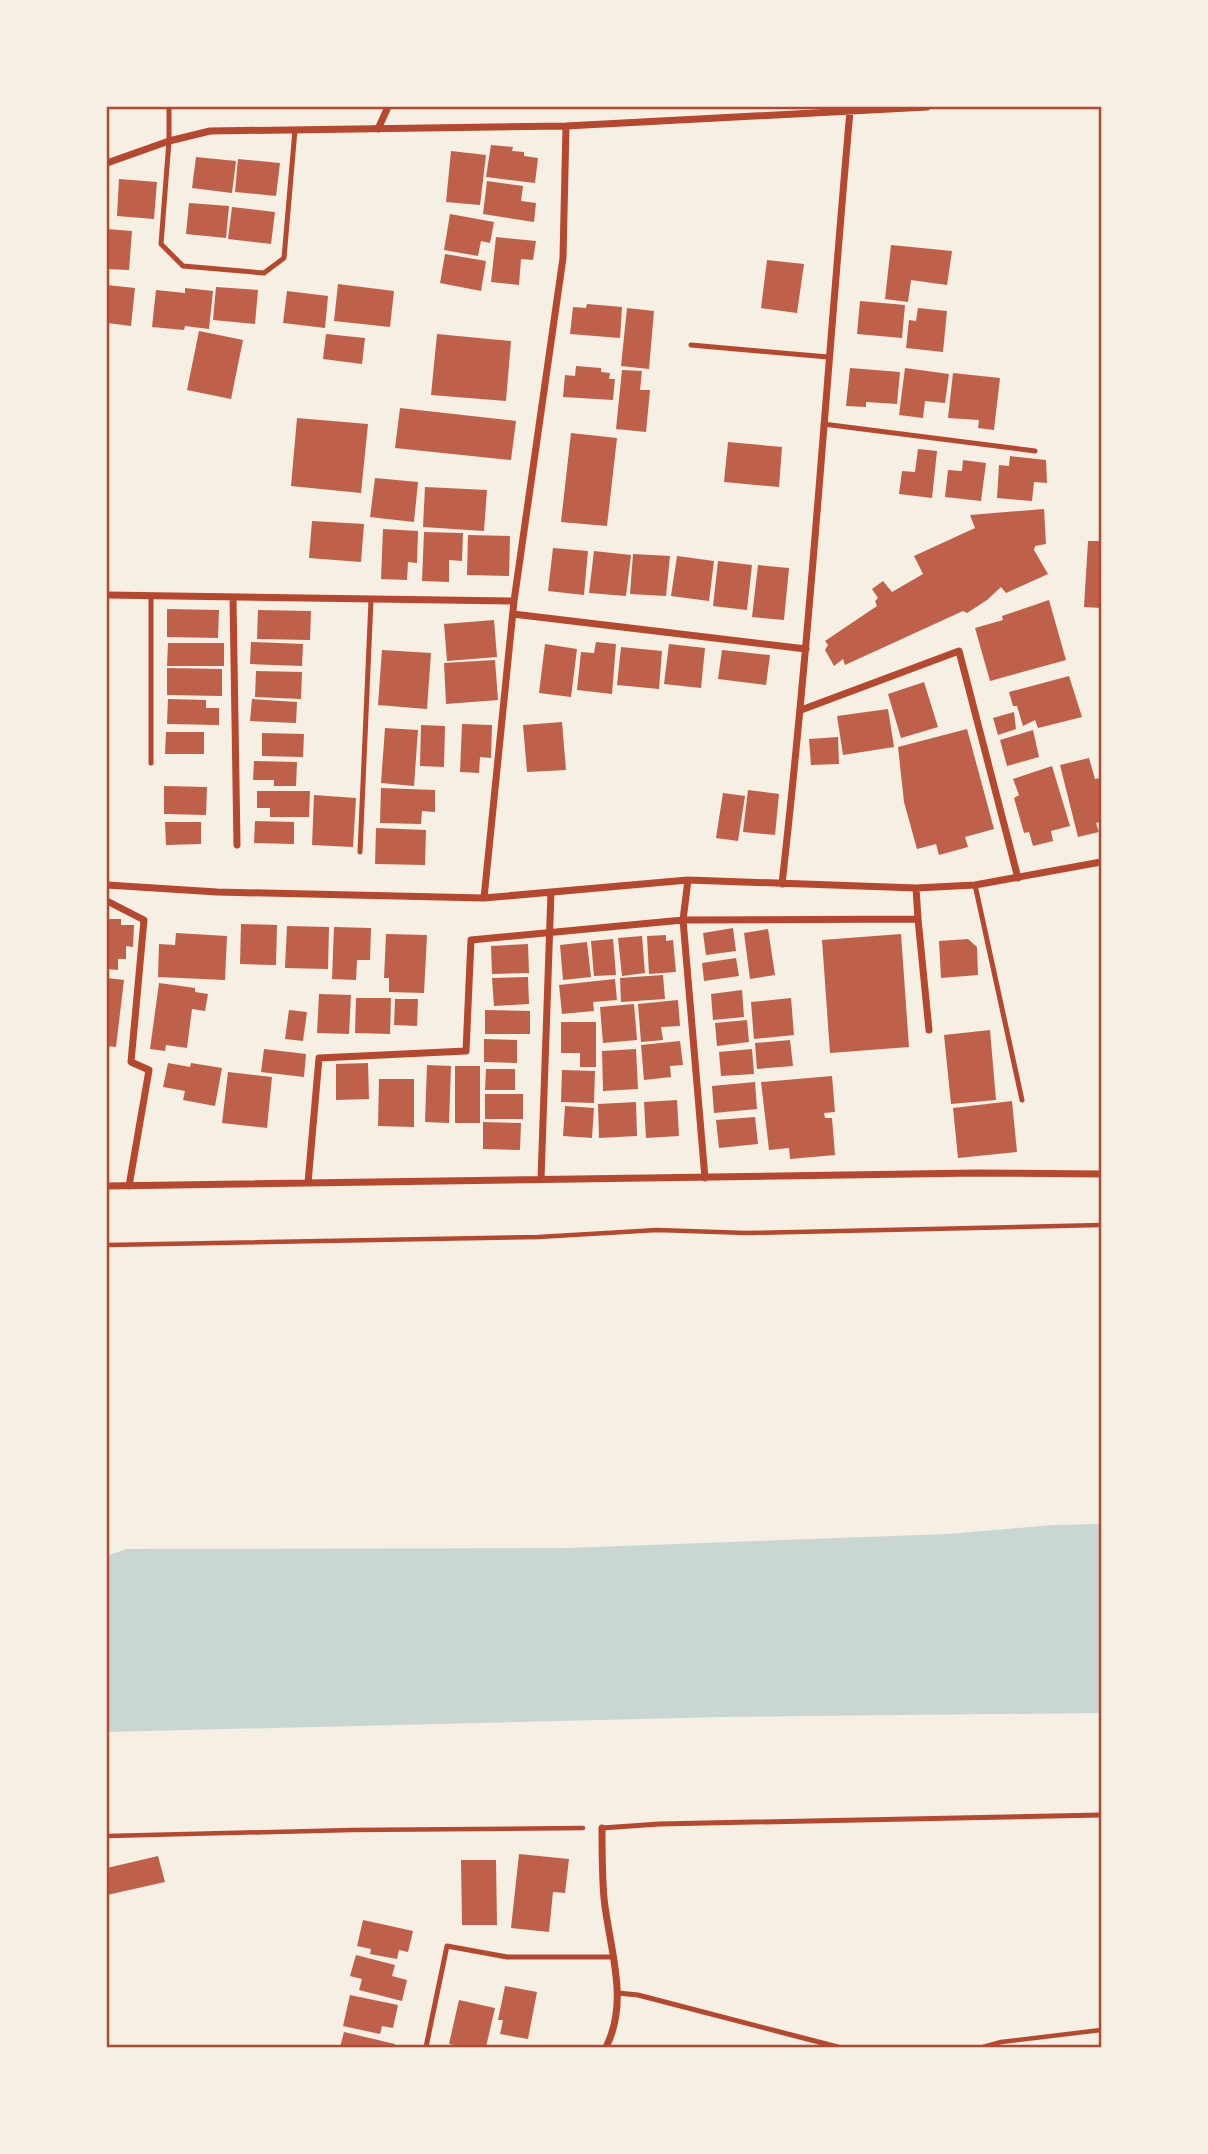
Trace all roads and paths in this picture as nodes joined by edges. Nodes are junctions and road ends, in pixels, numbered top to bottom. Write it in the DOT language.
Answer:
graph roads {
  1 [pos="169,107"];
  2 [pos="388,107"];
  3 [pos="927,107"];
  4 [pos="850,111"];
  5 [pos="566,126"];
  6 [pos="378,129"];
  7 [pos="295,130"];
  8 [pos="169,141"];
  9 [pos="107,163"];
  10 [pos="691,345"];
  11 [pos="828,356"];
  12 [pos="822,424"];
  13 [pos="1035,452"];
  14 [pos="107,595"];
  15 [pos="151,597"];
  16 [pos="233,598"];
  17 [pos="370,600"];
  18 [pos="514,601"];
  19 [pos="513,614"];
  20 [pos="806,649"];
  21 [pos="802,710"];
  22 [pos="150,763"];
  23 [pos="237,845"];
  24 [pos="360,852"];
  25 [pos="1101,862"];
  26 [pos="1018,878"];
  27 [pos="688,880"];
  28 [pos="782,884"];
  29 [pos="975,885"];
  30 [pos="107,886"];
  31 [pos="916,888"];
  32 [pos="551,892"];
  33 [pos="484,898"];
  34 [pos="107,901"];
  35 [pos="918,919"];
  36 [pos="683,920"];
  37 [pos="549,931"];
  38 [pos="929,1030"];
  39 [pos="1022,1100"];
  40 [pos="1101,1174"];
  41 [pos="705,1178"];
  42 [pos="541,1179"];
  43 [pos="308,1183"];
  44 [pos="107,1186"];
  45 [pos="129,1186"];
  46 [pos="1101,1225"];
  47 [pos="107,1244"];
  48 [pos="1101,1815"];
  49 [pos="601,1828"];
  50 [pos="107,1836"];
  51 [pos="614,1957"];
  52 [pos="618,1993"];
  53 [pos="1101,2030"];
  54 [pos="426,2047"];
  55 [pos="606,2047"];
  56 [pos="838,2047"];
  57 [pos="983,2047"];
  1 -- 8 [label="lane"];
  2 -- 6 [label="street"];
  3 -- 4 [label="street"];
  4 -- 5 [label="street"];
  4 -- 11 [label="street"];
  5 -- 6 [label="street"];
  5 -- 18 [label="street"];
  6 -- 7 [label="street"];
  7 -- 8 [label="street"];
  7 -- 8 [label="lane"];
  8 -- 9 [label="street"];
  10 -- 11 [label="lane"];
  11 -- 12 [label="street"];
  12 -- 13 [label="lane"];
  12 -- 20 [label="street"];
  14 -- 15 [label="street"];
  15 -- 16 [label="street"];
  15 -- 22 [label="lane"];
  16 -- 17 [label="street"];
  16 -- 23 [label="street"];
  17 -- 18 [label="street"];
  17 -- 24 [label="lane"];
  18 -- 19 [label="street"];
  19 -- 20 [label="street"];
  19 -- 33 [label="street"];
  20 -- 21 [label="street"];
  21 -- 26 [label="street"];
  21 -- 28 [label="street"];
  25 -- 26 [label="street"];
  26 -- 29 [label="street"];
  27 -- 28 [label="street"];
  27 -- 32 [label="street"];
  27 -- 36 [label="street"];
  28 -- 31 [label="street"];
  29 -- 31 [label="street"];
  29 -- 39 [label="lane"];
  30 -- 33 [label="street"];
  31 -- 35 [label="street"];
  32 -- 33 [label="street"];
  32 -- 37 [label="street"];
  34 -- 45 [label="street"];
  35 -- 36 [label="street"];
  35 -- 38 [label="street"];
  36 -- 37 [label="street"];
  36 -- 41 [label="street"];
  37 -- 42 [label="street"];
  37 -- 43 [label="street"];
  40 -- 41 [label="street"];
  41 -- 42 [label="street"];
  42 -- 43 [label="street"];
  43 -- 45 [label="street"];
  44 -- 45 [label="street"];
  46 -- 47 [label="path"];
  48 -- 49 [label="lane"];
  49 -- 50 [label="path"];
  49 -- 51 [label="street"];
  51 -- 52 [label="street"];
  51 -- 54 [label="lane"];
  52 -- 55 [label="street"];
  52 -- 56 [label="lane"];
  53 -- 57 [label="path"];
}
